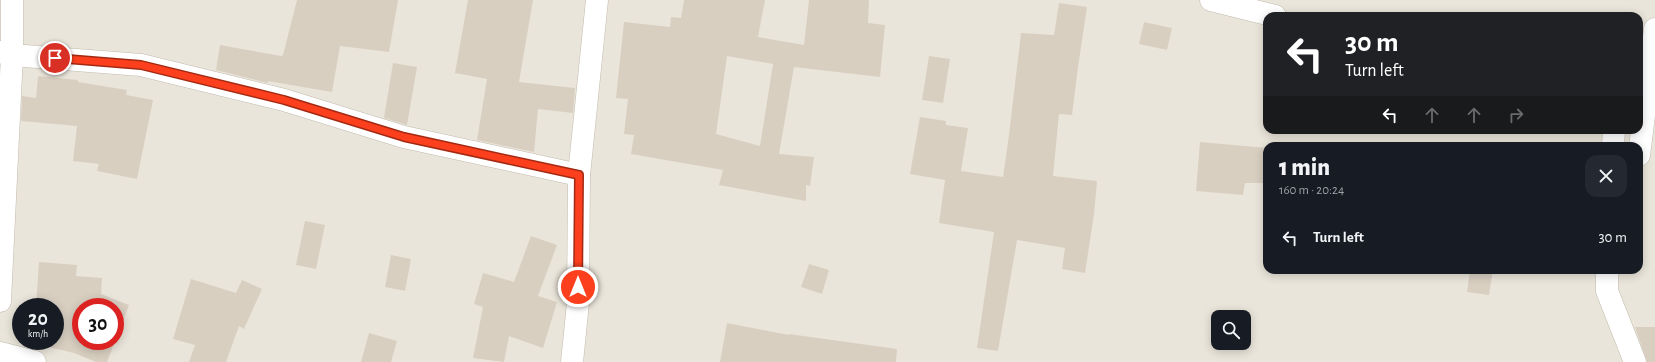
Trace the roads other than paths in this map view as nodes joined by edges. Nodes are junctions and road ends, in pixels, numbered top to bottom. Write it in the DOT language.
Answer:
graph roads {
  1 [pos="12,0"];
  2 [pos="596,0"];
  3 [pos="1211,0"];
  4 [pos="1263,13"];
  5 [pos="1655,29"];
  6 [pos="6,53"];
  7 [pos="1643,124"];
  8 [pos="1643,158"];
  9 [pos="1655,165"];
  10 [pos="579,175"];
  11 [pos="1607,274"];
  12 [pos="0,301"];
  13 [pos="0,353"];
  14 [pos="35,362"];
  15 [pos="572,362"];
  16 [pos="1635,362"];
  1 -- 6 [label="street"];
  2 -- 10 [label="street"];
  3 -- 4 [label="street"];
  5 -- 7 [label="street"];
  6 -- 10 [label="street"];
  6 -- 12 [label="street"];
  8 -- 9 [label="street"];
  10 -- 15 [label="street"];
  11 -- 16 [label="street"];
  13 -- 14 [label="street"];
}
